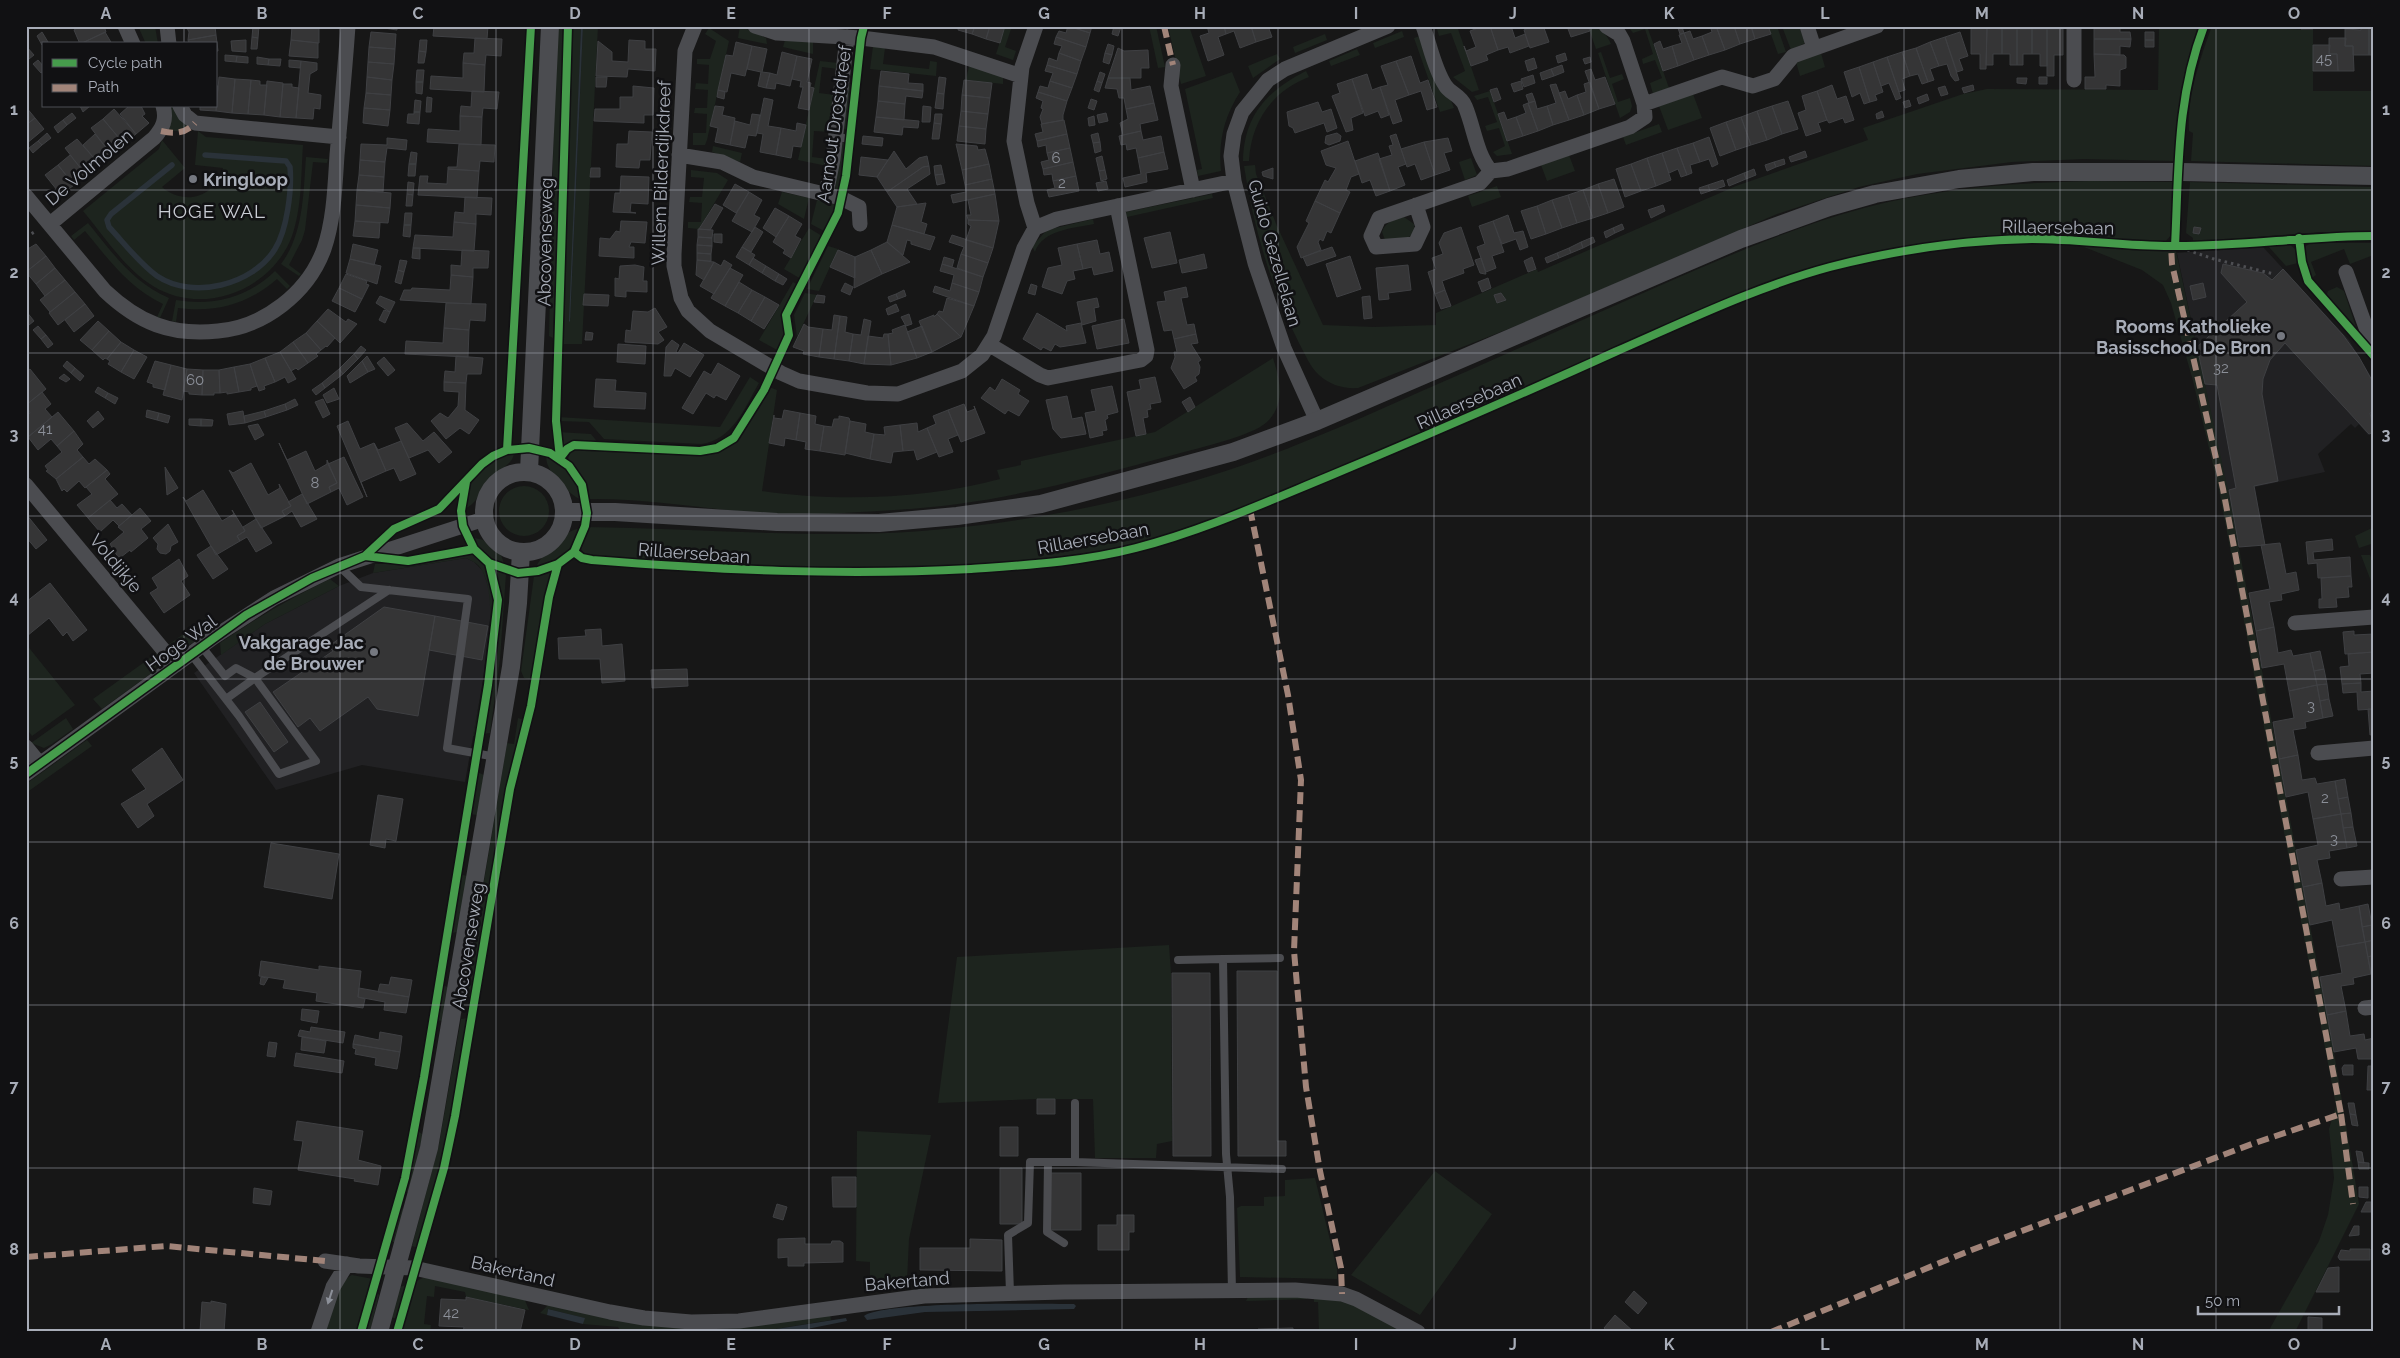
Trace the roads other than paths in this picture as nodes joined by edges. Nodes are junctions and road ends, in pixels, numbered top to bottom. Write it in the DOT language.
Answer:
graph roads {
  1 [pos="125,26"];
  2 [pos="167,26"];
  3 [pos="348,26"];
  4 [pos="550,26"];
  5 [pos="695,26"];
  6 [pos="755,26"];
  7 [pos="1036,26"];
  8 [pos="1388,26"];
  9 [pos="1423,26"];
  10 [pos="1606,26"];
  11 [pos="1807,26"];
  12 [pos="1877,26"];
  13 [pos="2074,26"];
  14 [pos="1366,30"];
  15 [pos="847,37"];
  16 [pos="132,42"];
  17 [pos="169,42"];
  18 [pos="1814,48"];
  19 [pos="1173,65"];
  20 [pos="1021,76"];
  21 [pos="2074,80"];
  22 [pos="1644,104"];
  23 [pos="181,108"];
  24 [pos="164,109"];
  25 [pos="339,136"];
  26 [pos="680,155"];
  27 [pos="1491,171"];
  28 [pos="2374,176"];
  29 [pos="1234,181"];
  30 [pos="1193,190"];
  31 [pos="826,194"];
  32 [pos="26,196"];
  33 [pos="1416,205"];
  34 [pos="1117,206"];
  35 [pos="50,224"];
  36 [pos="860,224"];
  37 [pos="1035,228"];
  38 [pos="2346,272"];
  39 [pos="990,344"];
  40 [pos="2374,350"];
  41 [pos="1316,421"];
  42 [pos="529,471"];
  43 [pos="26,484"];
  44 [pos="565,512"];
  45 [pos="484,519"];
  46 [pos="521,552"];
  47 [pos="339,566"];
  48 [pos="390,590"];
  49 [pos="2374,617"];
  50 [pos="2295,623"];
  51 [pos="196,650"];
  52 [pos="176,665"];
  53 [pos="255,678"];
  54 [pos="226,699"];
  55 [pos="26,747"];
  56 [pos="2374,748"];
  57 [pos="2318,752"];
  58 [pos="496,757"];
  59 [pos="40,764"];
  60 [pos="26,774"];
  61 [pos="2374,877"];
  62 [pos="2341,879"];
  63 [pos="1280,958"];
  64 [pos="1178,960"];
  65 [pos="1223,960"];
  66 [pos="1075,1103"];
  67 [pos="1048,1162"];
  68 [pos="1075,1162"];
  69 [pos="1227,1168"];
  70 [pos="1282,1169"];
  71 [pos="1064,1243"];
  72 [pos="325,1261"];
  73 [pos="347,1264"];
  74 [pos="397,1268"];
  75 [pos="1232,1291"];
  76 [pos="1010,1293"];
  77 [pos="318,1332"];
  78 [pos="379,1332"];
  79 [pos="1418,1332"];
  1 -- 16 [label="street"];
  2 -- 17 [label="street"];
  3 -- 25 [label="street, De Volmolen"];
  4 -- 42 [label="street, Abcovenseweg"];
  5 -- 26 [label="street, Willem Bilderdijkdreef"];
  6 -- 15 [label="street, Aarnout Drostdreef"];
  7 -- 20 [label="street"];
  8 -- 14 [label="street, Guido Gezellelaan"];
  9 -- 27 [label="street"];
  10 -- 22 [label="street"];
  11 -- 18 [label="street"];
  12 -- 18 [label="street"];
  13 -- 21 [label="street"];
  14 -- 29 [label="street, Guido Gezellelaan"];
  15 -- 20 [label="street, Aarnout Drostdreef"];
  15 -- 31 [label="street, Aarnout Drostdreef"];
  18 -- 22 [label="street"];
  19 -- 30 [label="street"];
  20 -- 37 [label="street"];
  22 -- 27 [label="street"];
  23 -- 25 [label="street"];
  24 -- 35 [label="street, De Volmolen"];
  25 -- 35 [label="street, De Volmolen"];
  26 -- 31 [label="street, Aarnout Drostdreef"];
  26 -- 39 [label="street, Willem Bilderdijkdreef"];
  27 -- 33 [label="street"];
  28 -- 41 [label="street, Rillaersebaan"];
  29 -- 30 [label="street"];
  29 -- 41 [label="street, Guido Gezellelaan"];
  30 -- 34 [label="street"];
  31 -- 36 [label="street, Aarnout Drostdreef"];
  32 -- 35 [label="street, De Volmolen"];
  34 -- 37 [label="street"];
  34 -- 39 [label="street"];
  37 -- 39 [label="street, Willem Bilderdijkdreef"];
  38 -- 40 [label="street"];
  41 -- 44 [label="street, Rillaersebaan"];
  42 -- 44 [label="street"];
  42 -- 45 [label="street"];
  43 -- 52 [label="street, Voldijkje"];
  44 -- 46 [label="street"];
  45 -- 46 [label="street"];
  45 -- 47 [label="street, Hoge Wal"];
  46 -- 58 [label="street, Abcovenseweg"];
  47 -- 48 [label="lane"];
  47 -- 51 [label="street, Hoge Wal"];
  48 -- 53 [label="lane"];
  48 -- 58 [label="lane"];
  49 -- 50 [label="street"];
  51 -- 52 [label="street, Hoge Wal"];
  51 -- 53 [label="lane"];
  51 -- 54 [label="lane"];
  52 -- 59 [label="street, Hoge Wal"];
  53 -- 54 [label="lane"];
  53 -- 54 [label="lane"];
  55 -- 59 [label="street"];
  56 -- 57 [label="street"];
  58 -- 74 [label="street, Abcovenseweg"];
  59 -- 60 [label="street, Hoge Wal"];
  61 -- 62 [label="street"];
  63 -- 65 [label="lane"];
  64 -- 65 [label="lane"];
  65 -- 69 [label="lane"];
  66 -- 68 [label="lane"];
  67 -- 68 [label="lane"];
  67 -- 71 [label="lane"];
  67 -- 76 [label="lane"];
  68 -- 69 [label="lane"];
  69 -- 70 [label="lane"];
  69 -- 75 [label="lane"];
  72 -- 73 [label="street, Bakertand"];
  73 -- 74 [label="street, Bakertand"];
  73 -- 77 [label="street, one-way"];
  74 -- 76 [label="street, Bakertand"];
  74 -- 78 [label="street, Abcovenseweg"];
  75 -- 76 [label="street, Bakertand"];
  75 -- 79 [label="street, Bakertand"];
}
